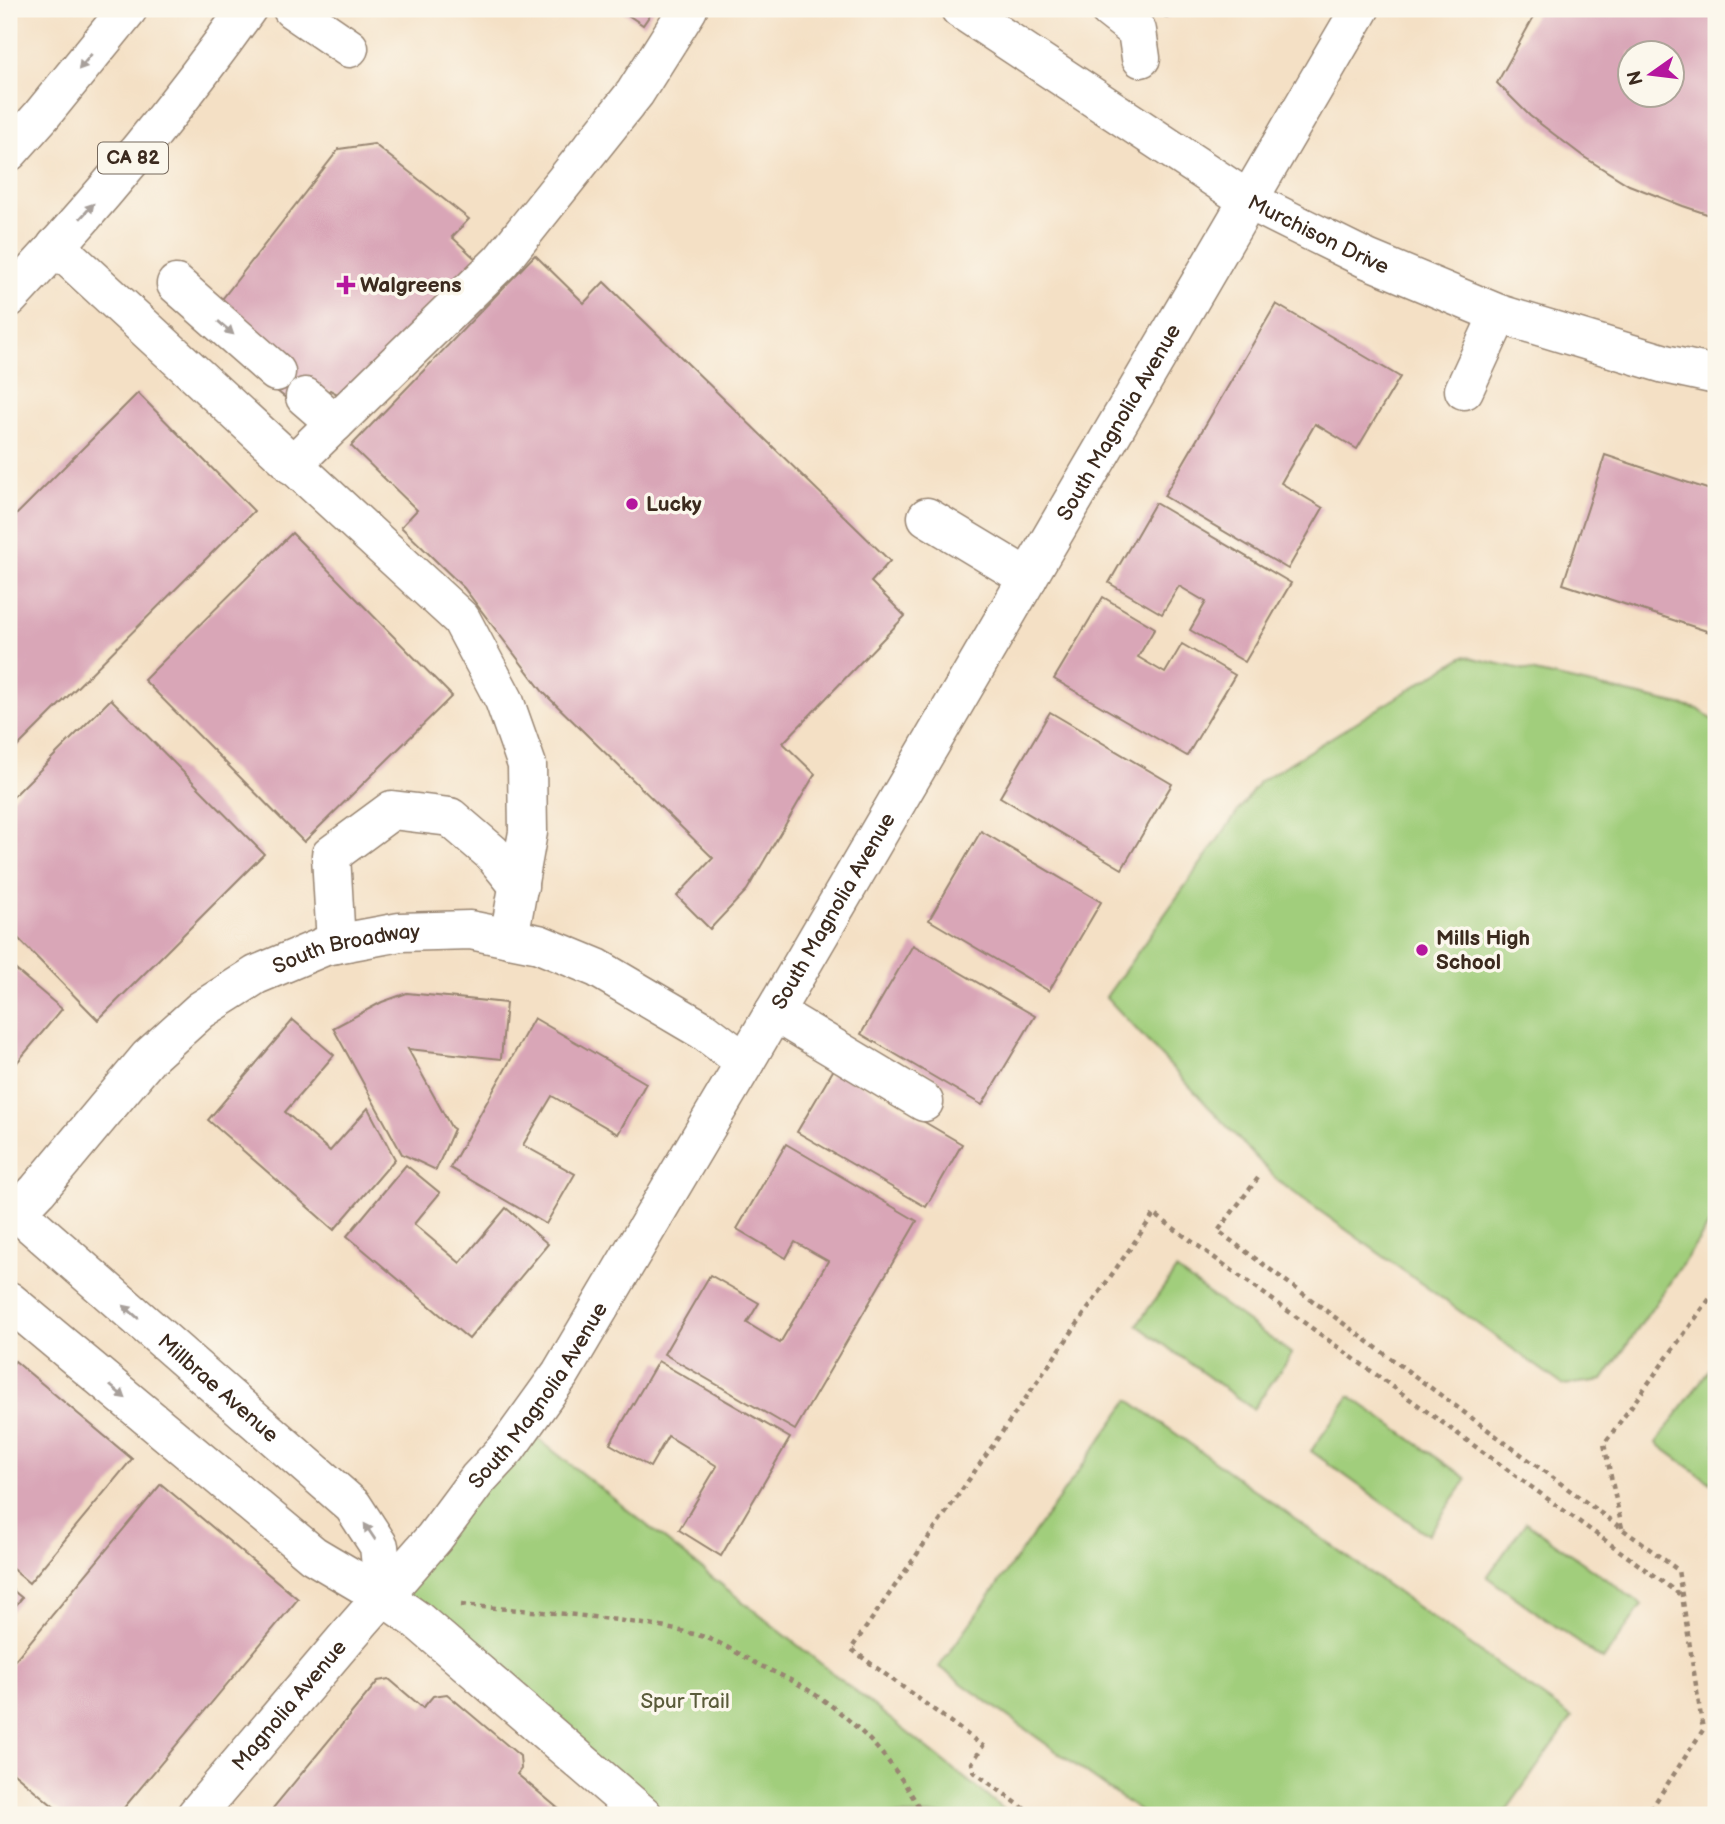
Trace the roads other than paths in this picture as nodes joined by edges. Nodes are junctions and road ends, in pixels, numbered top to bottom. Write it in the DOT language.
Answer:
graph roads {
  1 [pos="128,9"];
  2 [pos="247,9"];
  3 [pos="292,9"];
  4 [pos="688,9"];
  5 [pos="960,9"];
  6 [pos="1109,9"];
  7 [pos="1360,9"];
  8 [pos="349,48"];
  9 [pos="1141,58"];
  10 [pos="9,152"];
  11 [pos="1248,200"];
  12 [pos="56,246"];
  13 [pos="176,284"];
  14 [pos="9,298"];
  15 [pos="1499,314"];
  16 [pos="276,372"];
  17 [pos="1716,375"];
  18 [pos="1464,390"];
  19 [pos="304,397"];
  20 [pos="335,423"];
  21 [pos="292,465"];
  22 [pos="927,517"];
  23 [pos="1028,578"];
  24 [pos="519,886"];
  25 [pos="509,938"];
  26 [pos="336,944"];
  27 [pos="774,1012"];
  28 [pos="745,1062"];
  29 [pos="924,1102"];
  30 [pos="13,1208"];
  31 [pos="9,1301"];
  32 [pos="384,1597"];
  33 [pos="196,1815"];
  34 [pos="643,1815"];
  1 -- 10 [label="street, one-way"];
  12 -- 2 [label="street, CA 82, one-way"];
  3 -- 8 [label="street"];
  4 -- 20 [label="street"];
  5 -- 11 [label="street, Murchison Drive"];
  6 -- 9 [label="street"];
  7 -- 11 [label="street"];
  11 -- 15 [label="street, Murchison Drive"];
  11 -- 23 [label="street, South Magnolia Avenue"];
  12 -- 14 [label="street, CA 82"];
  12 -- 21 [label="street"];
  13 -- 16 [label="street, one-way"];
  15 -- 17 [label="street, Murchison Drive"];
  15 -- 18 [label="street"];
  19 -- 20 [label="street"];
  20 -- 21 [label="street"];
  21 -- 24 [label="street"];
  22 -- 23 [label="street"];
  23 -- 27 [label="street, South Magnolia Avenue"];
  24 -- 25 [label="street"];
  24 -- 26 [label="street"];
  25 -- 26 [label="street, South Broadway"];
  25 -- 28 [label="street, South Broadway"];
  26 -- 30 [label="street, South Broadway"];
  27 -- 28 [label="street, South Magnolia Avenue"];
  27 -- 29 [label="street"];
  28 -- 32 [label="street, South Magnolia Avenue"];
  32 -- 30 [label="street, Millbrae Avenue, one-way"];
  31 -- 32 [label="street, one-way"];
  32 -- 33 [label="street, Magnolia Avenue"];
  32 -- 34 [label="street"];
}
